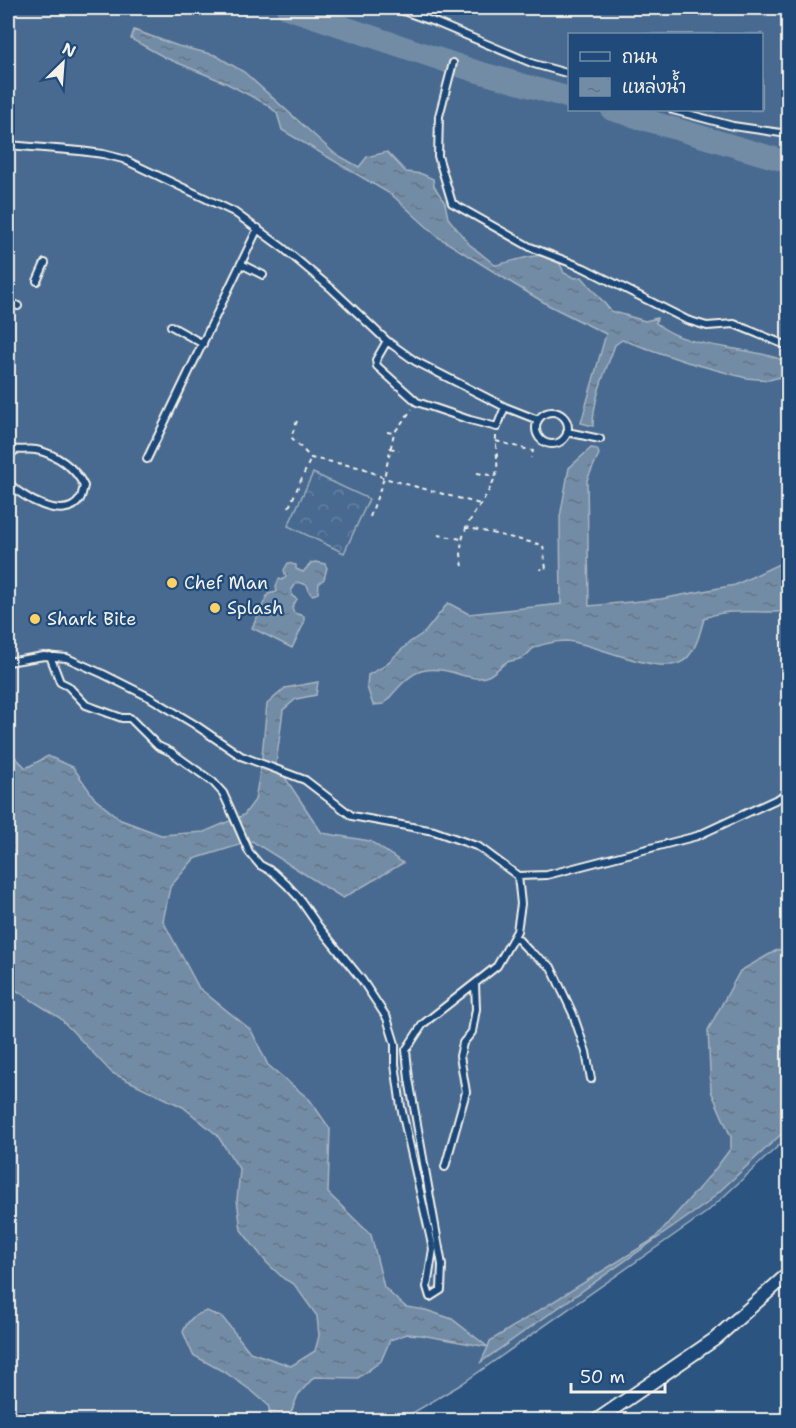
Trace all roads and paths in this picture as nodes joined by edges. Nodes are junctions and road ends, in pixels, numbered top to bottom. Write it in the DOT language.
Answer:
graph roads {
  1 [pos="395,8"];
  2 [pos="453,63"];
  3 [pos="568,73"];
  4 [pos="677,111"];
  5 [pos="789,134"];
  6 [pos="8,145"];
  7 [pos="258,228"];
  8 [pos="45,263"];
  9 [pos="241,264"];
  10 [pos="263,275"];
  11 [pos="37,281"];
  12 [pos="8,300"];
  13 [pos="18,306"];
  14 [pos="171,326"];
  15 [pos="387,341"];
  16 [pos="203,344"];
  17 [pos="789,346"];
  18 [pos="417,402"];
  19 [pos="505,407"];
  20 [pos="538,420"];
  21 [pos="297,422"];
  22 [pos="497,427"];
  23 [pos="387,432"];
  24 [pos="567,432"];
  25 [pos="394,433"];
  26 [pos="600,439"];
  27 [pos="496,441"];
  28 [pos="390,448"];
  29 [pos="11,449"];
  30 [pos="399,450"];
  31 [pos="8,458"];
  32 [pos="311,458"];
  33 [pos="531,458"];
  34 [pos="147,459"];
  35 [pos="477,473"];
  36 [pos="496,476"];
  37 [pos="384,478"];
  38 [pos="8,481"];
  39 [pos="480,504"];
  40 [pos="288,507"];
  41 [pos="370,517"];
  42 [pos="465,526"];
  43 [pos="438,535"];
  44 [pos="463,539"];
  45 [pos="463,566"];
  46 [pos="540,570"];
  47 [pos="50,656"];
  48 [pos="8,662"];
  49 [pos="789,794"];
  50 [pos="518,876"];
  51 [pos="515,936"];
  52 [pos="475,984"];
  53 [pos="591,1079"];
  54 [pos="446,1167"];
  55 [pos="789,1274"];
  56 [pos="597,1420"];
  1 -- 3 [label="lane"];
  2 -- 17 [label="lane"];
  4 -- 5 [label="lane"];
  6 -- 7 [label="lane"];
  7 -- 9 [label="lane"];
  7 -- 15 [label="lane"];
  8 -- 11 [label="lane"];
  9 -- 10 [label="lane"];
  9 -- 16 [label="lane"];
  12 -- 13 [label="lane"];
  14 -- 16 [label="lane"];
  15 -- 18 [label="lane"];
  15 -- 19 [label="lane"];
  16 -- 34 [label="lane"];
  18 -- 22 [label="lane"];
  18 -- 25 [label="path"];
  19 -- 20 [label="lane"];
  19 -- 22 [label="lane"];
  20 -- 24 [label="lane"];
  20 -- 24 [label="lane"];
  21 -- 32 [label="path"];
  22 -- 27 [label="path"];
  23 -- 25 [label="path"];
  24 -- 26 [label="lane"];
  25 -- 28 [label="path"];
  27 -- 33 [label="path"];
  27 -- 36 [label="path"];
  28 -- 30 [label="path"];
  28 -- 37 [label="path"];
  29 -- 31 [label="lane"];
  29 -- 38 [label="lane"];
  32 -- 37 [label="path"];
  32 -- 40 [label="path"];
  35 -- 36 [label="path"];
  36 -- 39 [label="path"];
  37 -- 39 [label="path"];
  37 -- 41 [label="path"];
  39 -- 42 [label="path"];
  42 -- 44 [label="path"];
  42 -- 46 [label="path"];
  43 -- 44 [label="path"];
  44 -- 45 [label="path"];
  47 -- 48 [label="lane"];
  47 -- 50 [label="lane"];
  47 -- 52 [label="lane"];
  49 -- 50 [label="lane"];
  50 -- 51 [label="lane"];
  51 -- 52 [label="lane"];
  51 -- 53 [label="lane"];
  52 -- 54 [label="lane"];
  55 -- 56 [label="street"];
}
